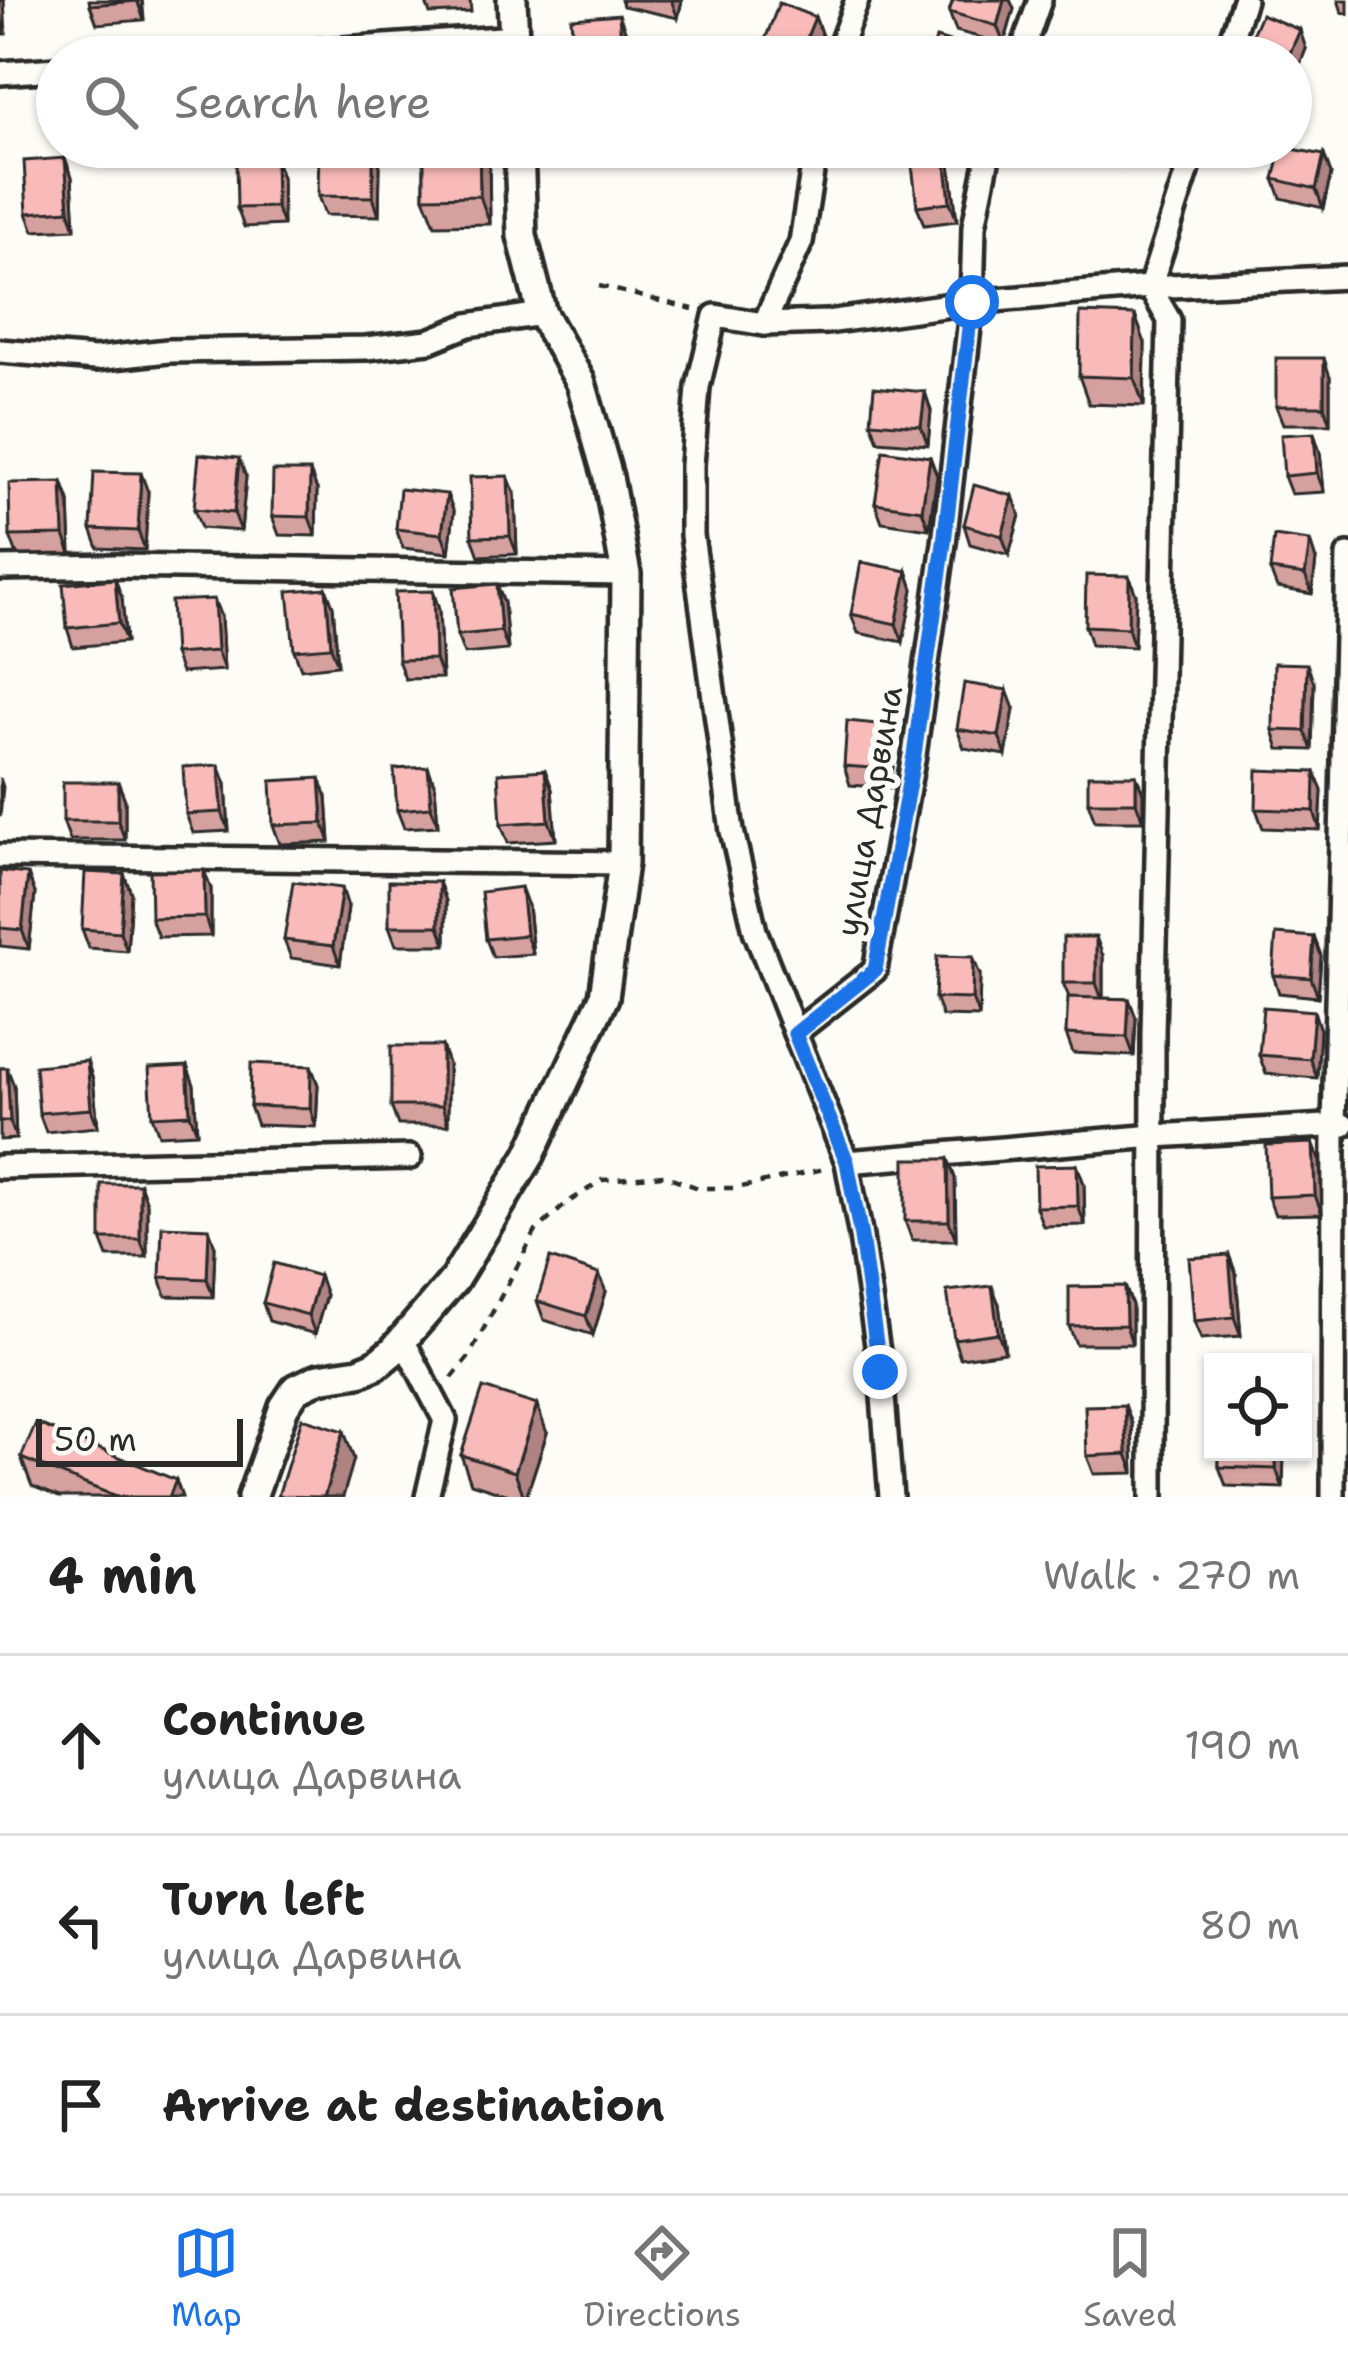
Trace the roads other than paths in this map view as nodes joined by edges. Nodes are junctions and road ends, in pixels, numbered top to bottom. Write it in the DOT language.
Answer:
graph roads {
  1 [pos="512,0"];
  2 [pos="857,0"];
  3 [pos="1040,0"];
  4 [pos="1244,0"];
  5 [pos="514,36"];
  6 [pos="844,36"];
  7 [pos="1027,36"];
  8 [pos="1232,36"];
  9 [pos="36,70"];
  10 [pos="0,73"];
  11 [pos="520,168"];
  12 [pos="813,168"];
  13 [pos="986,168"];
  14 [pos="1189,168"];
  15 [pos="1348,277"];
  16 [pos="1150,287"];
  17 [pos="972,302"];
  18 [pos="542,314"];
  19 [pos="764,324"];
  20 [pos="0,351"];
  21 [pos="1348,555"];
  22 [pos="0,568"];
  23 [pos="626,574"];
  24 [pos="0,856"];
  25 [pos="623,862"];
  26 [pos="795,1034"];
  27 [pos="1341,1126"];
  28 [pos="1155,1136"];
  29 [pos="410,1157"];
  30 [pos="847,1162"];
  31 [pos="0,1166"];
  32 [pos="403,1340"];
  33 [pos="252,1497"];
  34 [pos="427,1497"];
  35 [pos="891,1497"];
  36 [pos="1153,1497"];
  37 [pos="1333,1497"];
  1 -- 5 [label="street"];
  2 -- 6 [label="street"];
  3 -- 7 [label="street"];
  4 -- 8 [label="street"];
  9 -- 10 [label="street"];
  11 -- 18 [label="street"];
  12 -- 19 [label="street"];
  13 -- 17 [label="street, улица Дарвина"];
  14 -- 16 [label="street"];
  15 -- 16 [label="street"];
  16 -- 17 [label="street"];
  16 -- 28 [label="street"];
  17 -- 19 [label="street"];
  17 -- 26 [label="street, улица Дарвина"];
  18 -- 20 [label="street"];
  18 -- 23 [label="street"];
  19 -- 26 [label="street"];
  21 -- 27 [label="street"];
  22 -- 23 [label="street"];
  23 -- 25 [label="street"];
  24 -- 25 [label="street"];
  25 -- 32 [label="street"];
  26 -- 30 [label="street"];
  27 -- 28 [label="street"];
  27 -- 37 [label="street"];
  28 -- 30 [label="street"];
  28 -- 36 [label="street"];
  29 -- 31 [label="street"];
  30 -- 35 [label="street"];
  32 -- 33 [label="street"];
  32 -- 34 [label="street"];
}
